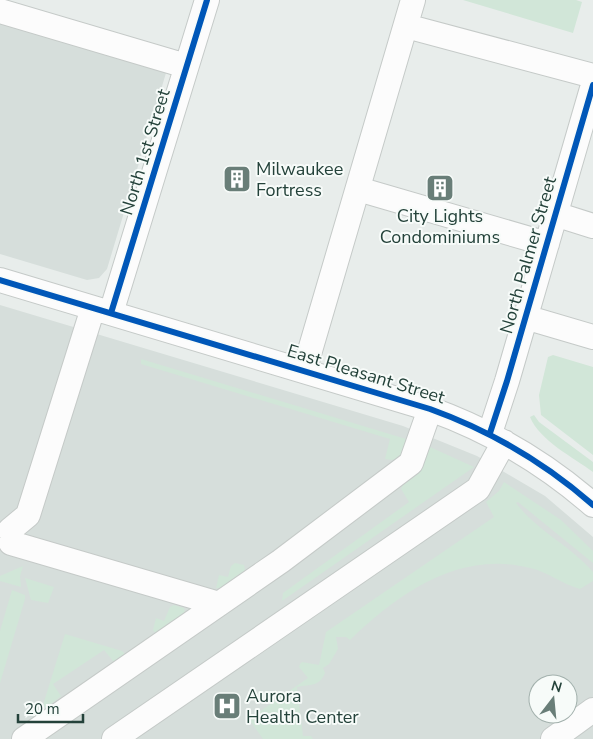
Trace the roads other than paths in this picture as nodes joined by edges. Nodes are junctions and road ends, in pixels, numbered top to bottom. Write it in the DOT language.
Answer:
graph roads {
  1 [pos="2,0"];
  2 [pos="207,0"];
  3 [pos="413,0"];
  4 [pos="0,9"];
  5 [pos="406,26"];
  6 [pos="186,66"];
  7 [pos="593,76"];
  8 [pos="593,85"];
  9 [pos="358,189"];
  10 [pos="555,214"];
  11 [pos="593,226"];
  12 [pos="546,244"];
  13 [pos="0,280"];
  14 [pos="102,310"];
  15 [pos="526,317"];
  16 [pos="593,337"];
  17 [pos="304,371"];
  18 [pos="430,409"];
  19 [pos="497,437"];
  20 [pos="593,505"];
  21 [pos="5,538"];
  22 [pos="219,604"];
  23 [pos="593,710"];
  24 [pos="24,739"];
  25 [pos="114,739"];
  26 [pos="553,739"];
  1 -- 4 [label="street"];
  2 -- 6 [label="street, North 1st Street"];
  3 -- 5 [label="street"];
  4 -- 6 [label="street"];
  5 -- 7 [label="street"];
  5 -- 9 [label="street"];
  6 -- 14 [label="street, North 1st Street"];
  8 -- 10 [label="street, North Palmer Street"];
  9 -- 12 [label="street"];
  9 -- 17 [label="street"];
  10 -- 11 [label="street"];
  10 -- 12 [label="street, North Palmer Street"];
  12 -- 15 [label="street, North Palmer Street"];
  13 -- 14 [label="street, East Pleasant Street"];
  14 -- 17 [label="street, East Pleasant Street"];
  14 -- 21 [label="street, North 1st Street"];
  15 -- 16 [label="street"];
  15 -- 19 [label="street, North Palmer Street"];
  17 -- 18 [label="street, East Pleasant Street"];
  18 -- 19 [label="street, East Pleasant Street"];
  18 -- 22 [label="street"];
  19 -- 20 [label="street, East Pleasant Street"];
  19 -- 25 [label="street, North Palmer Street"];
  21 -- 22 [label="street"];
  22 -- 24 [label="street"];
  23 -- 26 [label="street"];
}
